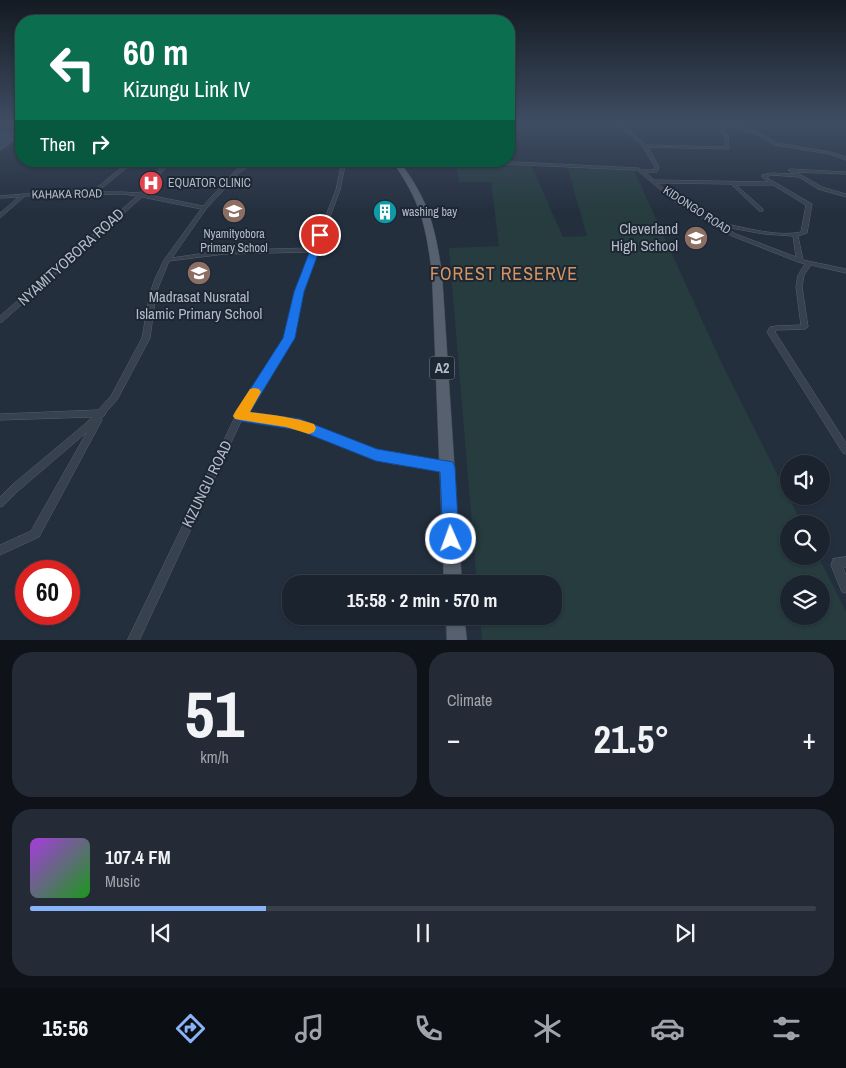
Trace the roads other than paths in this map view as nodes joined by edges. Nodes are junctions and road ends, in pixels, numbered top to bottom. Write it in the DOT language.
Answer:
graph roads {
  1 [pos="648,152"];
  2 [pos="823,152"];
  3 [pos="846,159"];
  4 [pos="515,163"];
  5 [pos="125,167"];
  6 [pos="164,167"];
  7 [pos="245,167"];
  8 [pos="343,167"];
  9 [pos="403,167"];
  10 [pos="643,172"];
  11 [pos="846,172"];
  12 [pos="798,176"];
  13 [pos="654,181"];
  14 [pos="732,184"];
  15 [pos="774,184"];
  16 [pos="92,193"];
  17 [pos="24,195"];
  18 [pos="141,195"];
  19 [pos="846,196"];
  20 [pos="0,197"];
  21 [pos="204,208"];
  22 [pos="761,210"];
  23 [pos="0,216"];
  24 [pos="718,224"];
  25 [pos="796,234"];
  26 [pos="314,250"];
  27 [pos="167,260"];
  28 [pos="800,261"];
  29 [pos="809,263"];
  30 [pos="846,271"];
  31 [pos="0,320"];
  32 [pos="102,413"];
  33 [pos="240,416"];
  34 [pos="0,417"];
  35 [pos="846,450"];
  36 [pos="448,467"];
  37 [pos="0,503"];
  38 [pos="0,550"];
  39 [pos="846,562"];
  40 [pos="453,575"];
  41 [pos="846,588"];
  42 [pos="456,625"];
  43 [pos="133,640"];
  44 [pos="457,640"];
  1 -- 10 [label="street"];
  2 -- 3 [label="street"];
  4 -- 10 [label="street, KIDONGO ROAD"];
  5 -- 16 [label="street"];
  6 -- 18 [label="street, NYAMITYOBORA ROAD"];
  7 -- 21 [label="street"];
  8 -- 26 [label="street, KIZUNGU ROAD"];
  9 -- 36 [label="main road, A2"];
  10 -- 13 [label="street, KIDONGO ROAD"];
  11 -- 12 [label="street"];
  12 -- 15 [label="street"];
  12 -- 19 [label="street"];
  13 -- 14 [label="street"];
  13 -- 24 [label="street, KIDONGO ROAD"];
  14 -- 15 [label="street"];
  14 -- 22 [label="street"];
  15 -- 25 [label="street"];
  16 -- 17 [label="street, KAHAKA ROAD"];
  16 -- 18 [label="street, KAHAKA ROAD"];
  17 -- 20 [label="street"];
  17 -- 23 [label="street, KAHAKA ROAD"];
  18 -- 21 [label="street, KAHAKA ROAD"];
  18 -- 31 [label="street, NYAMITYOBORA ROAD"];
  21 -- 27 [label="street"];
  24 -- 25 [label="street"];
  24 -- 28 [label="street, KIDONGO ROAD"];
  25 -- 28 [label="street"];
  26 -- 27 [label="street"];
  26 -- 33 [label="street, KIZUNGU ROAD"];
  27 -- 32 [label="street"];
  28 -- 29 [label="street, KIDONGO ROAD"];
  29 -- 30 [label="street, KIDONGO ROAD"];
  29 -- 35 [label="street"];
  32 -- 34 [label="street"];
  32 -- 37 [label="street"];
  32 -- 38 [label="street"];
  33 -- 36 [label="street"];
  33 -- 43 [label="street, KIZUNGU ROAD"];
  36 -- 40 [label="main road, A2"];
  39 -- 41 [label="street"];
  42 -- 44 [label="main road"];
}
